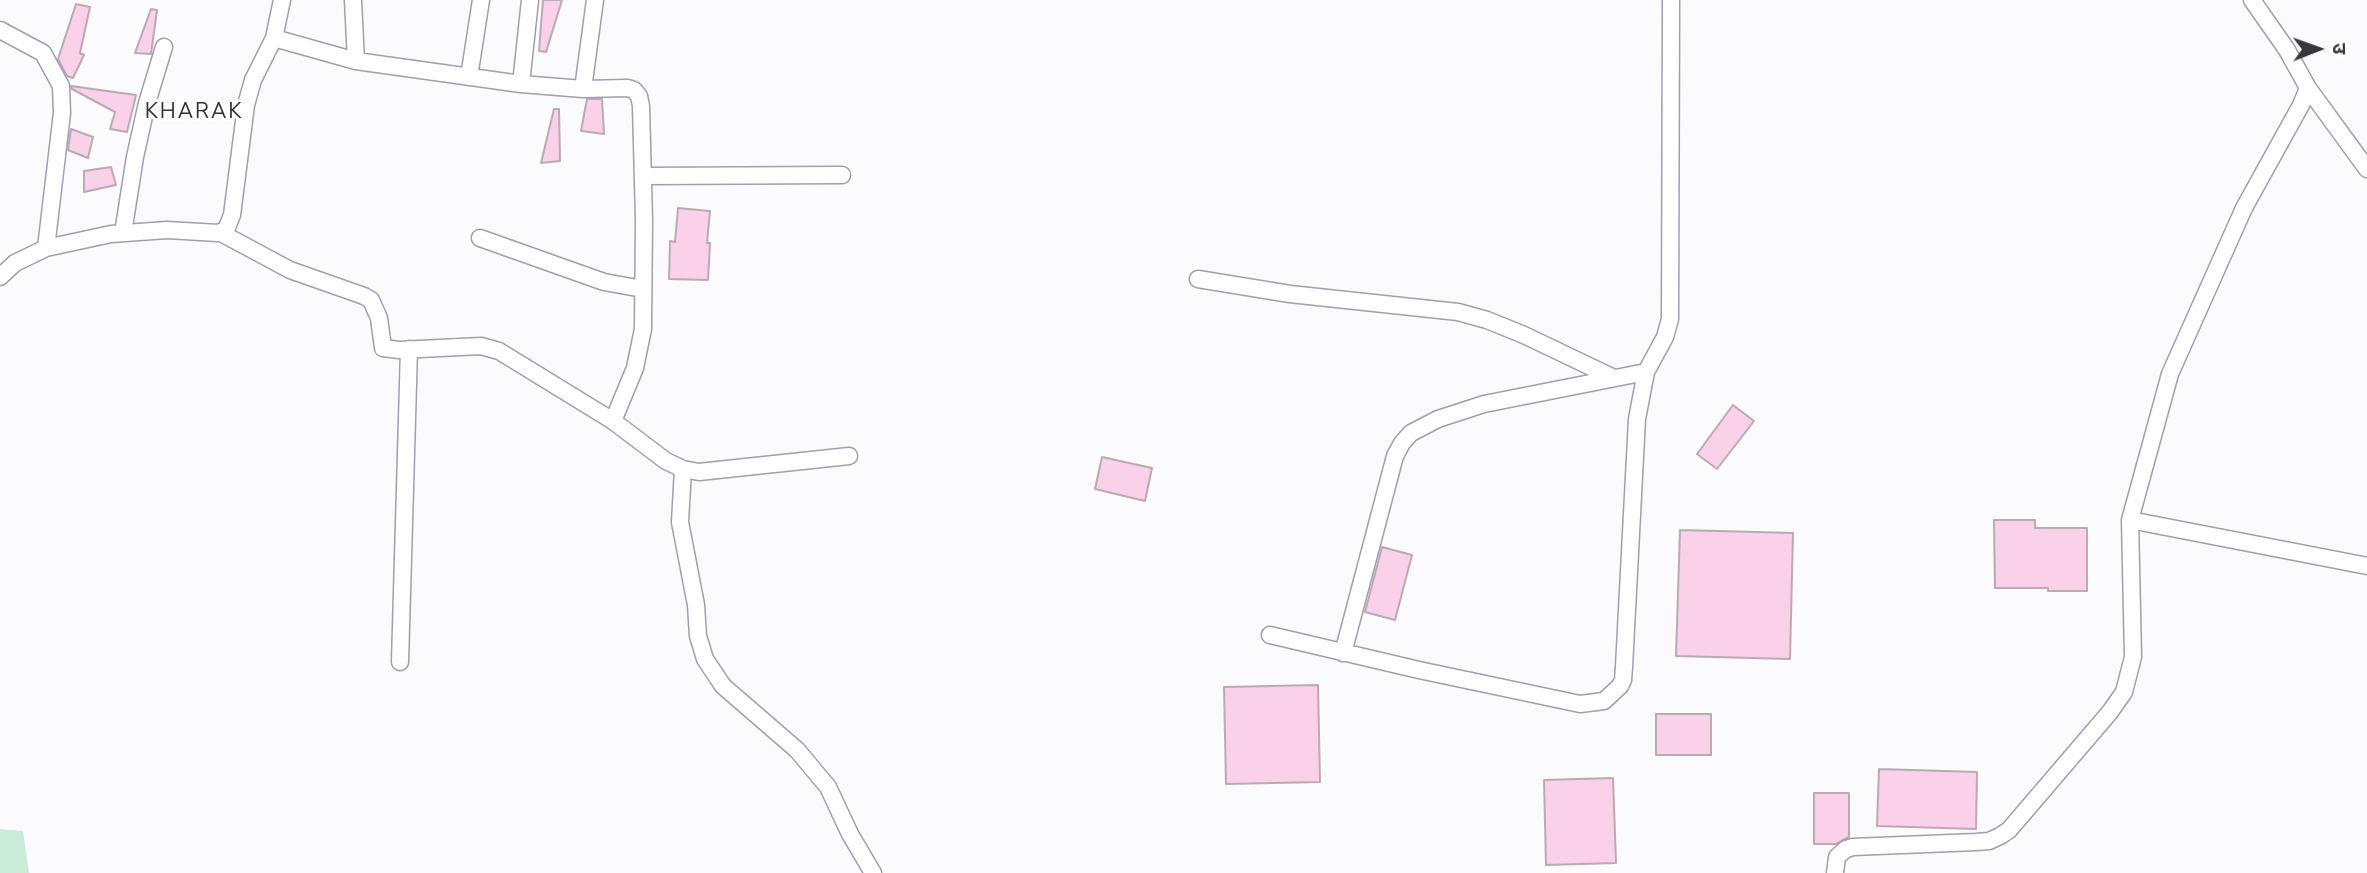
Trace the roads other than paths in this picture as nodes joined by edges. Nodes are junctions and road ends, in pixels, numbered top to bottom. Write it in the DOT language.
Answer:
graph roads {
  1 [pos="282,0"];
  2 [pos="353,0"];
  3 [pos="481,0"];
  4 [pos="530,0"];
  5 [pos="595,0"];
  6 [pos="1671,0"];
  7 [pos="2252,0"];
  8 [pos="0,30"];
  9 [pos="274,38"];
  10 [pos="164,47"];
  11 [pos="356,61"];
  12 [pos="469,77"];
  13 [pos="521,84"];
  14 [pos="2308,88"];
  15 [pos="583,89"];
  16 [pos="2367,169"];
  17 [pos="842,175"];
  18 [pos="643,176"];
  19 [pos="123,233"];
  20 [pos="221,233"];
  21 [pos="481,237"];
  22 [pos="46,248"];
  23 [pos="0,276"];
  24 [pos="1198,279"];
  25 [pos="643,289"];
  26 [pos="409,349"];
  27 [pos="1646,372"];
  28 [pos="1614,379"];
  29 [pos="613,421"];
  30 [pos="849,456"];
  31 [pos="683,470"];
  32 [pos="2130,520"];
  33 [pos="2367,566"];
  34 [pos="1270,635"];
  35 [pos="1343,653"];
  36 [pos="400,662"];
  37 [pos="873,873"];
  38 [pos="1835,873"];
  1 -- 9 [label="street"];
  2 -- 11 [label="street"];
  3 -- 12 [label="street"];
  4 -- 13 [label="street"];
  5 -- 15 [label="street"];
  6 -- 27 [label="street"];
  7 -- 14 [label="street"];
  8 -- 22 [label="street"];
  9 -- 11 [label="street"];
  9 -- 20 [label="street"];
  10 -- 19 [label="street"];
  11 -- 12 [label="street"];
  12 -- 13 [label="street"];
  13 -- 15 [label="street"];
  14 -- 16 [label="street"];
  14 -- 32 [label="street"];
  15 -- 18 [label="street"];
  17 -- 18 [label="street"];
  18 -- 25 [label="street"];
  19 -- 20 [label="street"];
  19 -- 22 [label="street"];
  20 -- 26 [label="street"];
  21 -- 25 [label="street"];
  22 -- 23 [label="street"];
  24 -- 28 [label="street"];
  25 -- 29 [label="street"];
  26 -- 29 [label="street"];
  26 -- 36 [label="street"];
  27 -- 28 [label="street"];
  27 -- 35 [label="street"];
  28 -- 35 [label="street"];
  29 -- 31 [label="street"];
  30 -- 31 [label="street"];
  31 -- 37 [label="street"];
  32 -- 33 [label="street"];
  32 -- 38 [label="street"];
  34 -- 35 [label="street"];
}
